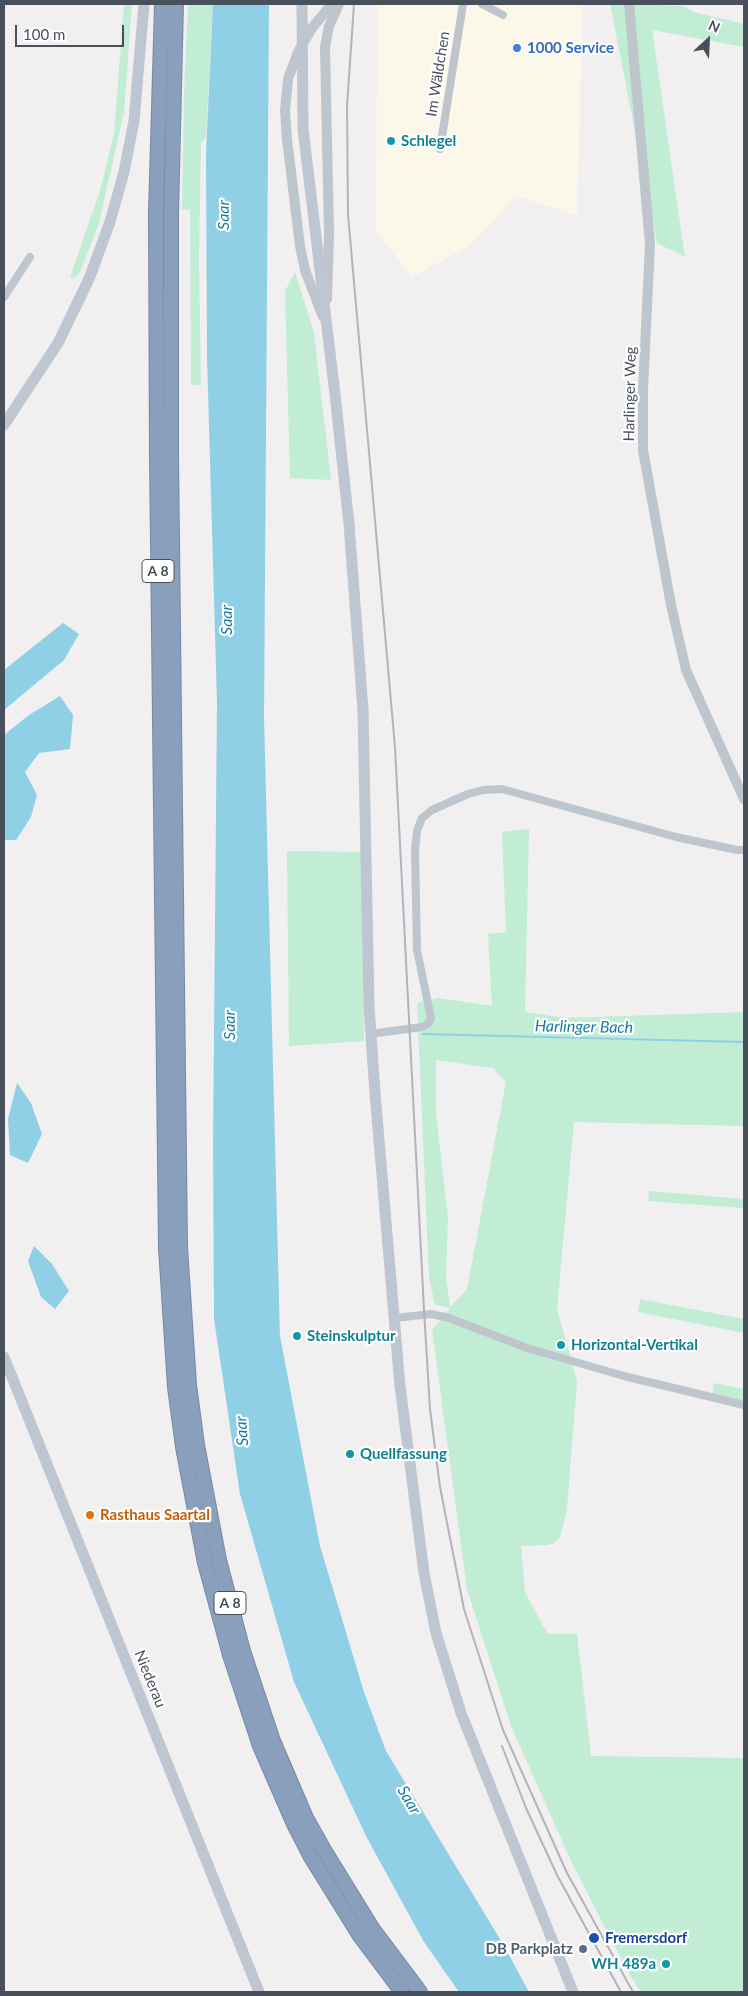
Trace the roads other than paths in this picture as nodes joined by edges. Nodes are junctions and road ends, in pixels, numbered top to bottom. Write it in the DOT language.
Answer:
graph roads {
  1 [pos="144,4"];
  2 [pos="162,4"];
  3 [pos="176,4"];
  4 [pos="302,4"];
  5 [pos="332,4"];
  6 [pos="339,4"];
  7 [pos="463,4"];
  8 [pos="482,4"];
  9 [pos="629,4"];
  10 [pos="503,15"];
  11 [pos="440,149"];
  12 [pos="30,258"];
  13 [pos="4,295"];
  14 [pos="327,327"];
  15 [pos="4,425"];
  16 [pos="744,799"];
  17 [pos="744,850"];
  18 [pos="370,1034"];
  19 [pos="172,1171"];
  20 [pos="395,1318"];
  21 [pos="4,1357"];
  22 [pos="744,1405"];
  23 [pos="260,1992"];
  24 [pos="402,1992"];
  25 [pos="420,1992"];
  26 [pos="573,1992"];
  1 -- 15 [label="main road"];
  2 -- 19 [label="highway, A 8"];
  3 -- 19 [label="highway, A 8"];
  4 -- 14 [label="main road"];
  5 -- 14 [label="street, bridge"];
  6 -- 14 [label="street"];
  7 -- 11 [label="street, Im Wäldchen"];
  8 -- 10 [label="street"];
  9 -- 16 [label="street, Harlinger Weg"];
  12 -- 13 [label="street"];
  14 -- 18 [label="main road"];
  17 -- 18 [label="street"];
  18 -- 20 [label="main road"];
  19 -- 24 [label="highway, A 8"];
  19 -- 25 [label="highway, A 8"];
  20 -- 22 [label="street"];
  20 -- 26 [label="main road"];
  21 -- 23 [label="main road, Niederau"];
}
